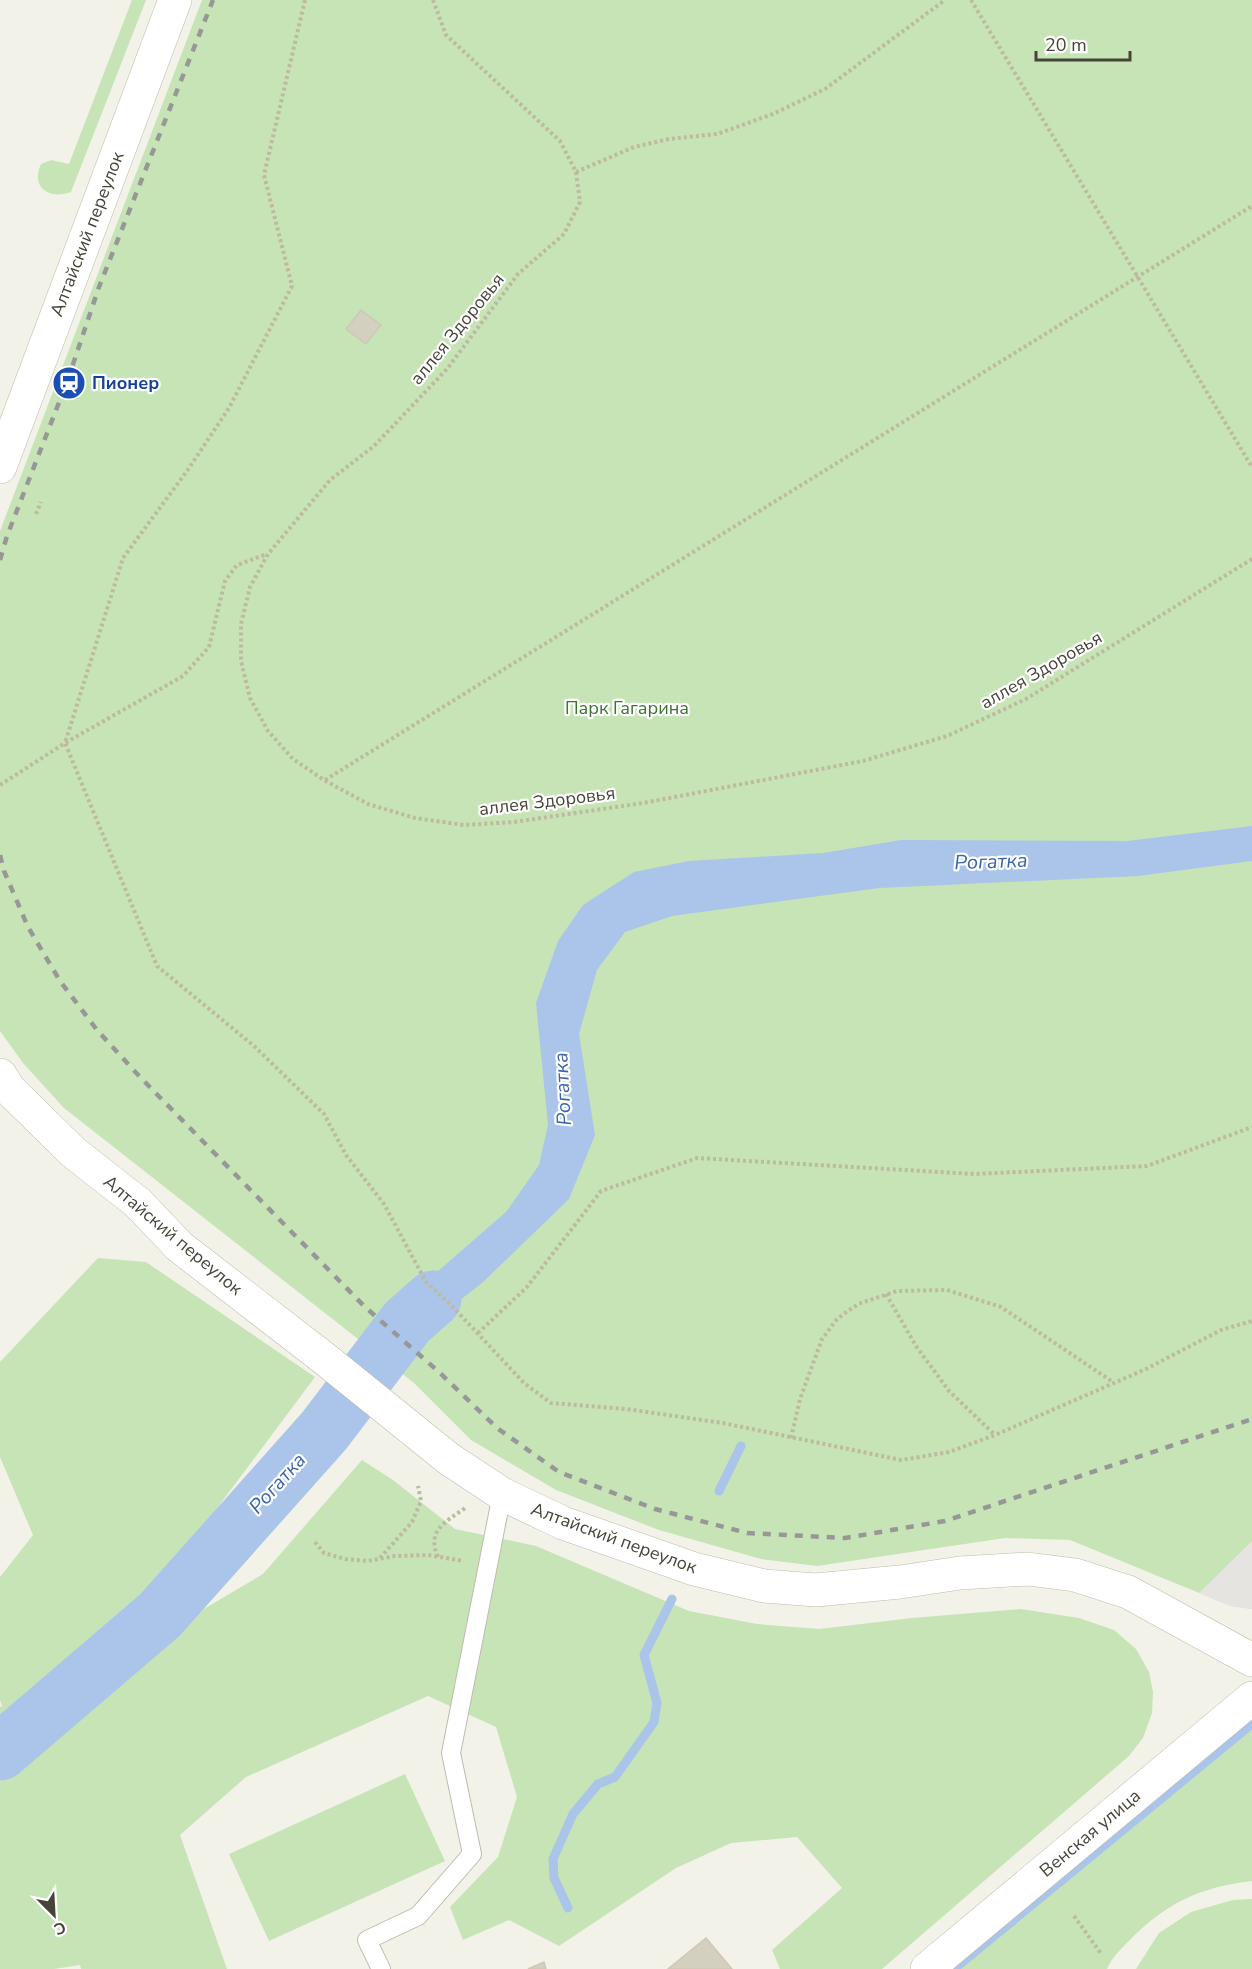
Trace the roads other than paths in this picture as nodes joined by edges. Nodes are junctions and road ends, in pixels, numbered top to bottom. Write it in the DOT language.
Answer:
graph roads {
  1 [pos="175,0"];
  2 [pos="0,467"];
  3 [pos="0,1075"];
  4 [pos="502,1494"];
  5 [pos="1252,1660"];
  6 [pos="1252,1698"];
  7 [pos="381,1969"];
  8 [pos="927,1969"];
  1 -- 2 [label="street, Алтайский переулок"];
  3 -- 4 [label="street, Алтайский переулок"];
  4 -- 5 [label="street, Алтайский переулок"];
  4 -- 7 [label="lane"];
  6 -- 8 [label="street, Венская улица"];
}
